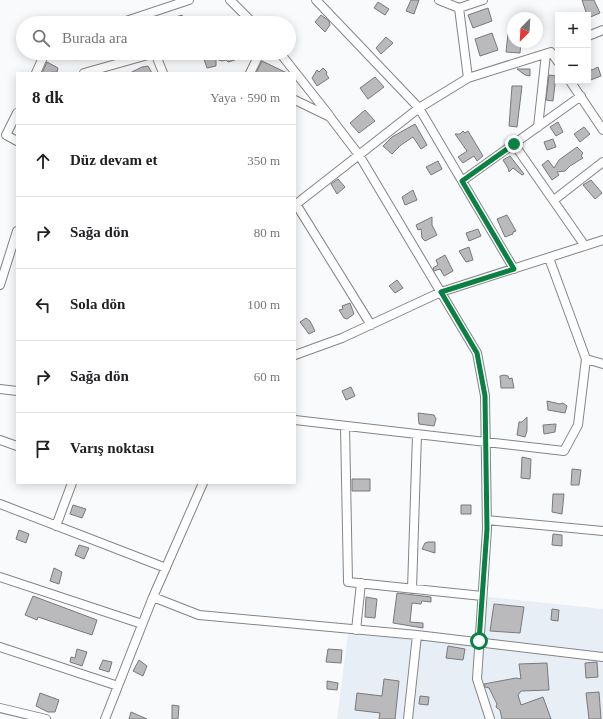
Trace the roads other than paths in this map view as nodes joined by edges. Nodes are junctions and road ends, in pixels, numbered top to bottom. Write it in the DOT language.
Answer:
graph roads {
  1 [pos="189,0"];
  2 [pos="230,0"];
  3 [pos="316,0"];
  4 [pos="439,0"];
  5 [pos="483,0"];
  6 [pos="459,8"];
  7 [pos="141,16"];
  8 [pos="246,16"];
  9 [pos="603,30"];
  10 [pos="591,35"];
  11 [pos="552,52"];
  12 [pos="42,60"];
  13 [pos="130,60"];
  14 [pos="158,60"];
  15 [pos="256,60"];
  16 [pos="285,60"];
  17 [pos="36,72"];
  18 [pos="88,72"];
  19 [pos="163,72"];
  20 [pos="250,72"];
  21 [pos="295,72"];
  22 [pos="296,73"];
  23 [pos="468,78"];
  24 [pos="572,84"];
  25 [pos="581,96"];
  26 [pos="296,100"];
  27 [pos="419,108"];
  28 [pos="16,114"];
  29 [pos="330,117"];
  30 [pos="538,127"];
  31 [pos="603,130"];
  32 [pos="16,140"];
  33 [pos="514,144"];
  34 [pos="358,155"];
  35 [pos="603,162"];
  36 [pos="462,181"];
  37 [pos="554,200"];
  38 [pos="297,202"];
  39 [pos="16,234"];
  40 [pos="603,240"];
  41 [pos="585,246"];
  42 [pos="549,258"];
  43 [pos="514,269"];
  44 [pos="0,285"];
  45 [pos="441,292"];
  46 [pos="371,324"];
  47 [pos="296,355"];
  48 [pos="586,359"];
  49 [pos="603,364"];
  50 [pos="0,389"];
  51 [pos="16,390"];
  52 [pos="296,420"];
  53 [pos="345,426"];
  54 [pos="417,435"];
  55 [pos="0,440"];
  56 [pos="486,443"];
  57 [pos="16,446"];
  58 [pos="72,484"];
  59 [pos="204,484"];
  60 [pos="0,504"];
  61 [pos="487,520"];
  62 [pos="56,526"];
  63 [pos="603,531"];
  64 [pos="166,568"];
  65 [pos="0,577"];
  66 [pos="361,583"];
  67 [pos="412,588"];
  68 [pos="482,596"];
  69 [pos="153,597"];
  70 [pos="142,624"];
  71 [pos="356,630"];
  72 [pos="417,635"];
  73 [pos="479,641"];
  74 [pos="0,647"];
  75 [pos="603,657"];
  76 [pos="118,686"];
  77 [pos="0,708"];
  78 [pos="46,719"];
  79 [pos="105,719"];
  80 [pos="408,719"];
  81 [pos="490,719"];
  1 -- 7 [label="street"];
  2 -- 8 [label="street"];
  3 -- 27 [label="street"];
  4 -- 6 [label="street"];
  5 -- 6 [label="street"];
  6 -- 23 [label="street"];
  9 -- 10 [label="street"];
  11 -- 23 [label="street"];
  11 -- 30 [label="street"];
  12 -- 17 [label="street"];
  13 -- 18 [label="street"];
  14 -- 19 [label="street"];
  15 -- 20 [label="street"];
  16 -- 21 [label="street"];
  22 -- 29 [label="street"];
  23 -- 27 [label="street"];
  24 -- 25 [label="street"];
  25 -- 30 [label="street"];
  25 -- 31 [label="street"];
  26 -- 29 [label="street"];
  27 -- 34 [label="street"];
  27 -- 36 [label="street"];
  28 -- 32 [label="street"];
  29 -- 34 [label="street"];
  30 -- 33 [label="street"];
  33 -- 36 [label="street"];
  33 -- 37 [label="street"];
  34 -- 38 [label="street"];
  34 -- 45 [label="street"];
  35 -- 37 [label="street"];
  36 -- 43 [label="street"];
  37 -- 41 [label="street"];
  38 -- 46 [label="street"];
  39 -- 44 [label="street"];
  40 -- 41 [label="street"];
  41 -- 42 [label="street"];
  42 -- 43 [label="street"];
  42 -- 48 [label="street"];
  43 -- 45 [label="street"];
  45 -- 46 [label="street"];
  45 -- 56 [label="street"];
  46 -- 47 [label="street"];
  48 -- 49 [label="street"];
  48 -- 56 [label="street"];
  50 -- 51 [label="street"];
  52 -- 53 [label="street"];
  53 -- 54 [label="street"];
  53 -- 66 [label="street"];
  54 -- 56 [label="street"];
  54 -- 67 [label="street"];
  55 -- 57 [label="street"];
  56 -- 61 [label="street"];
  58 -- 62 [label="street"];
  59 -- 64 [label="street"];
  60 -- 62 [label="street"];
  61 -- 63 [label="street"];
  61 -- 68 [label="street"];
  62 -- 64 [label="street"];
  64 -- 69 [label="street"];
  65 -- 70 [label="street"];
  66 -- 67 [label="street"];
  66 -- 71 [label="street"];
  67 -- 68 [label="street"];
  68 -- 73 [label="street"];
  69 -- 70 [label="street"];
  69 -- 71 [label="street"];
  70 -- 76 [label="street"];
  71 -- 72 [label="street"];
  72 -- 73 [label="street"];
  72 -- 80 [label="street"];
  73 -- 75 [label="street"];
  73 -- 81 [label="street"];
  74 -- 76 [label="street"];
  76 -- 79 [label="street"];
  77 -- 78 [label="street"];
}
